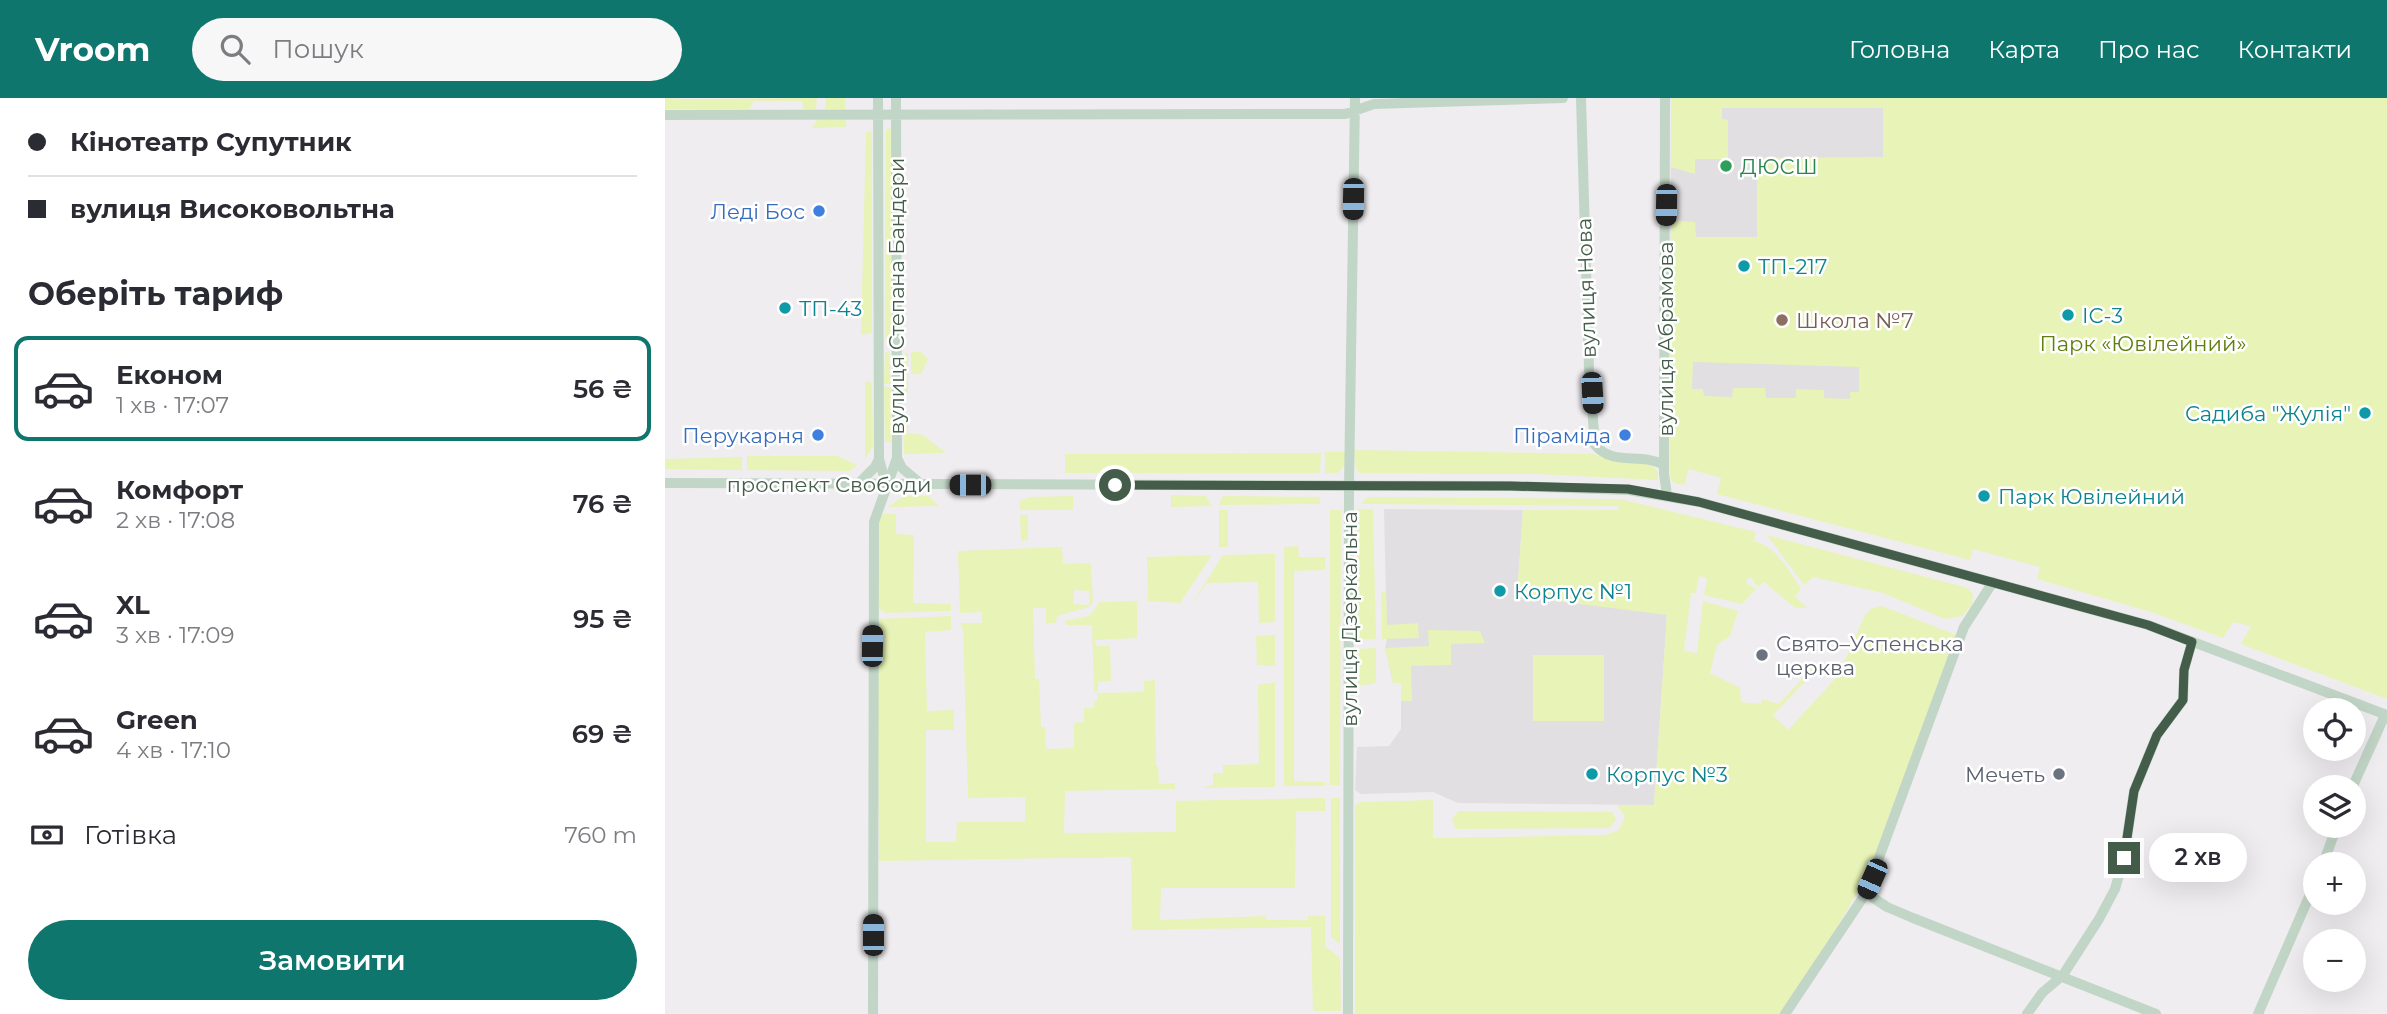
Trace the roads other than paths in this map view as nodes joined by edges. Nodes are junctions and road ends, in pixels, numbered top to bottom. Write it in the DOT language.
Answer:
graph roads {
  1 [pos="878,98"];
  2 [pos="896,98"];
  3 [pos="1355,98"];
  4 [pos="1563,98"];
  5 [pos="1581,98"];
  6 [pos="1665,98"];
  7 [pos="1354,111"];
  8 [pos="665,115"];
  9 [pos="878,115"];
  10 [pos="896,116"];
  11 [pos="879,339"];
  12 [pos="896,340"];
  13 [pos="879,352"];
  14 [pos="896,353"];
  15 [pos="897,458"];
  16 [pos="879,459"];
  17 [pos="1664,465"];
  18 [pos="665,483"];
  19 [pos="886,484"];
  20 [pos="857,485"];
  21 [pos="921,485"];
  22 [pos="1349,485"];
  23 [pos="1667,495"];
  24 [pos="1993,582"];
  25 [pos="2192,642"];
  26 [pos="2386,715"];
  27 [pos="2358,775"];
  28 [pos="1866,892"];
  29 [pos="2303,911"];
  30 [pos="2061,977"];
  31 [pos="873,1014"];
  32 [pos="1348,1014"];
  33 [pos="1785,1014"];
  34 [pos="2027,1014"];
  35 [pos="2156,1014"];
  36 [pos="2258,1014"];
  1 -- 9 [label="street, вулиця Степана Бандери"];
  2 -- 10 [label="street, вулиця Степана Бандери"];
  3 -- 7 [label="street, вулиця Дзеркальна"];
  4 -- 7 [label="street"];
  5 -- 17 [label="street, вулиця Нова"];
  6 -- 17 [label="street, вулиця Абрамова"];
  7 -- 10 [label="street"];
  7 -- 22 [label="street, вулиця Дзеркальна"];
  8 -- 9 [label="street"];
  9 -- 10 [label="street"];
  9 -- 11 [label="street, вулиця Степана Бандери"];
  10 -- 12 [label="street, вулиця Степана Бандери"];
  11 -- 12 [label="street"];
  11 -- 13 [label="street, вулиця Степана Бандери"];
  12 -- 14 [label="street, вулиця Степана Бандери"];
  13 -- 14 [label="street"];
  13 -- 16 [label="street, вулиця Степана Бандери"];
  14 -- 15 [label="street, вулиця Степана Бандери"];
  15 -- 19 [label="street"];
  15 -- 21 [label="street, вулиця Степана Бандери"];
  16 -- 19 [label="street, вулиця Степана Бандери"];
  16 -- 20 [label="street"];
  17 -- 23 [label="street, вулиця Абрамова"];
  18 -- 20 [label="street, проспект Свободи"];
  19 -- 20 [label="street, проспект Свободи"];
  19 -- 21 [label="street, проспект Свободи"];
  19 -- 31 [label="street"];
  21 -- 22 [label="street, проспект Свободи"];
  22 -- 23 [label="street, проспект Свободи"];
  22 -- 32 [label="street, вулиця Дзеркальна"];
  23 -- 24 [label="street, проспект Свободи"];
  24 -- 25 [label="street, проспект Свободи"];
  24 -- 28 [label="street"];
  25 -- 26 [label="street, проспект Свободи"];
  25 -- 30 [label="street"];
  26 -- 27 [label="street"];
  28 -- 30 [label="street"];
  28 -- 33 [label="street"];
  29 -- 36 [label="street"];
  30 -- 34 [label="street"];
  30 -- 35 [label="street"];
}
